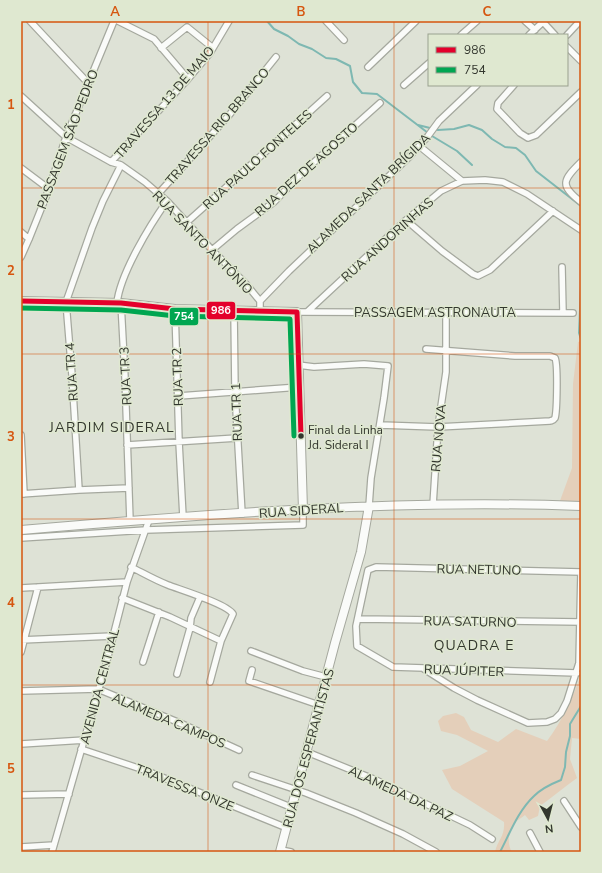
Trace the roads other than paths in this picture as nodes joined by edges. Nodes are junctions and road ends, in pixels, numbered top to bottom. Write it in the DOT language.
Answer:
graph roads {
  1 [pos="30,21"];
  2 [pos="114,21"];
  3 [pos="118,21"];
  4 [pos="228,21"];
  5 [pos="326,21"];
  6 [pos="416,21"];
  7 [pos="477,21"];
  8 [pos="526,21"];
  9 [pos="580,21"];
  10 [pos="543,22"];
  11 [pos="535,30"];
  12 [pos="462,34"];
  13 [pos="531,34"];
  14 [pos="554,34"];
  15 [pos="568,34"];
  16 [pos="344,40"];
  17 [pos="161,48"];
  18 [pos="213,48"];
  19 [pos="568,48"];
  20 [pos="276,57"];
  21 [pos="581,61"];
  22 [pos="428,64"];
  23 [pos="368,67"];
  24 [pos="188,79"];
  25 [pos="88,82"];
  26 [pos="404,85"];
  27 [pos="476,86"];
  28 [pos="513,86"];
  29 [pos="581,92"];
  30 [pos="21,96"];
  31 [pos="326,96"];
  32 [pos="380,103"];
  33 [pos="66,137"];
  34 [pos="423,149"];
  35 [pos="111,162"];
  36 [pos="580,163"];
  37 [pos="121,165"];
  38 [pos="21,168"];
  39 [pos="462,181"];
  40 [pos="49,189"];
  41 [pos="158,194"];
  42 [pos="167,201"];
  43 [pos="581,202"];
  44 [pos="553,211"];
  45 [pos="406,220"];
  46 [pos="186,222"];
  47 [pos="581,230"];
  48 [pos="21,232"];
  49 [pos="30,239"];
  50 [pos="212,250"];
  51 [pos="21,256"];
  52 [pos="562,267"];
  53 [pos="21,301"];
  54 [pos="260,301"];
  55 [pos="66,302"];
  56 [pos="119,303"];
  57 [pos="175,309"];
  58 [pos="234,310"];
  59 [pos="260,311"];
  60 [pos="296,312"];
  61 [pos="307,312"];
  62 [pos="446,312"];
  63 [pos="563,313"];
  64 [pos="574,313"];
  65 [pos="426,349"];
  66 [pos="446,350"];
  67 [pos="298,365"];
  68 [pos="299,387"];
  69 [pos="235,392"];
  70 [pos="178,396"];
  71 [pos="380,425"];
  72 [pos="438,427"];
  73 [pos="21,435"];
  74 [pos="237,438"];
  75 [pos="179,442"];
  76 [pos="128,445"];
  77 [pos="129,488"];
  78 [pos="79,490"];
  79 [pos="22,494"];
  80 [pos="433,505"];
  81 [pos="369,506"];
  82 [pos="581,506"];
  83 [pos="303,510"];
  84 [pos="242,514"];
  85 [pos="183,517"];
  86 [pos="149,520"];
  87 [pos="130,521"];
  88 [pos="21,530"];
  89 [pos="146,530"];
  90 [pos="21,538"];
  91 [pos="131,567"];
  92 [pos="581,572"];
  93 [pos="127,582"];
  94 [pos="38,587"];
  95 [pos="21,588"];
  96 [pos="200,597"];
  97 [pos="122,598"];
  98 [pos="159,612"];
  99 [pos="358,619"];
  100 [pos="581,622"];
  101 [pos="190,628"];
  102 [pos="113,636"];
  103 [pos="22,640"];
  104 [pos="221,642"];
  105 [pos="251,651"];
  106 [pos="21,652"];
  107 [pos="143,662"];
  108 [pos="424,668"];
  109 [pos="252,670"];
  110 [pos="577,673"];
  111 [pos="176,674"];
  112 [pos="326,677"];
  113 [pos="210,682"];
  114 [pos="98,689"];
  115 [pos="21,691"];
  116 [pos="319,704"];
  117 [pos="85,740"];
  118 [pos="21,744"];
  119 [pos="81,749"];
  120 [pos="239,750"];
  121 [pos="307,752"];
  122 [pos="252,775"];
  123 [pos="236,785"];
  124 [pos="297,790"];
  125 [pos="69,794"];
  126 [pos="21,795"];
  127 [pos="564,801"];
  128 [pos="293,808"];
  129 [pos="581,827"];
  130 [pos="287,828"];
  131 [pos="530,833"];
  132 [pos="492,838"];
  133 [pos="54,845"];
  134 [pos="21,847"];
  135 [pos="281,851"];
  136 [pos="52,852"];
  137 [pos="291,852"];
  138 [pos="436,852"];
  139 [pos="540,852"];
  1 -- 25 [label="street"];
  2 -- 25 [label="street, PASSAGEM SÃO PEDRO"];
  3 -- 17 [label="street"];
  4 -- 18 [label="street, TRAVESSA 13 DE MAIO"];
  5 -- 16 [label="street"];
  6 -- 23 [label="street"];
  7 -- 12 [label="street"];
  8 -- 11 [label="street"];
  9 -- 15 [label="street"];
  10 -- 11 [label="street"];
  10 -- 14 [label="street"];
  11 -- 13 [label="street"];
  17 -- 18 [label="street"];
  17 -- 24 [label="street"];
  18 -- 24 [label="street, TRAVESSA 13 DE MAIO"];
  19 -- 21 [label="street"];
  20 -- 41 [label="street, TRAVESSA RIO BRANCO"];
  22 -- 26 [label="street"];
  24 -- 35 [label="street, TRAVESSA 13 DE MAIO"];
  25 -- 33 [label="street, PASSAGEM SÃO PEDRO"];
  27 -- 54 [label="street, ALAMEDA SANTA BRÍGIDA"];
  28 -- 29 [label="street"];
  30 -- 33 [label="street, RUA SANTO ANTÔNIO"];
  31 -- 46 [label="street, RUA PAULO FONTELES"];
  32 -- 50 [label="street, RUA DEZ DE AGOSTO"];
  33 -- 35 [label="street, RUA SANTO ANTÔNIO"];
  33 -- 40 [label="street, PASSAGEM SÃO PEDRO"];
  34 -- 39 [label="street"];
  35 -- 37 [label="street, RUA SANTO ANTÔNIO"];
  36 -- 43 [label="street"];
  37 -- 41 [label="street, RUA SANTO ANTÔNIO"];
  37 -- 55 [label="street, TRAVESSA 13 DE MAIO"];
  38 -- 40 [label="street"];
  39 -- 44 [label="street, RUA ANDORINHAS"];
  39 -- 45 [label="street, RUA ANDORINHAS"];
  40 -- 49 [label="street, PASSAGEM SÃO PEDRO"];
  41 -- 42 [label="street, RUA SANTO ANTÔNIO"];
  42 -- 46 [label="street, RUA SANTO ANTÔNIO"];
  42 -- 56 [label="street, TRAVESSA RIO BRANCO"];
  44 -- 45 [label="street"];
  44 -- 47 [label="street, RUA ANDORINHAS"];
  45 -- 61 [label="street, RUA ANDORINHAS"];
  46 -- 50 [label="street, RUA SANTO ANTÔNIO"];
  48 -- 49 [label="street"];
  49 -- 51 [label="street, PASSAGEM SÃO PEDRO"];
  50 -- 54 [label="street, RUA SANTO ANTÔNIO"];
  52 -- 63 [label="street"];
  53 -- 55 [label="main road"];
  54 -- 59 [label="street, RUA SANTO ANTÔNIO"];
  55 -- 56 [label="main road"];
  55 -- 78 [label="street, RUA TR 4"];
  56 -- 57 [label="main road"];
  56 -- 76 [label="street, RUA TR 3"];
  57 -- 58 [label="main road"];
  57 -- 70 [label="street, RUA TR 2"];
  58 -- 59 [label="main road"];
  58 -- 69 [label="street, RUA TR 1"];
  59 -- 60 [label="main road"];
  60 -- 61 [label="street, PASSAGEM ASTRONAUTA"];
  60 -- 67 [label="main road"];
  61 -- 62 [label="street, PASSAGEM ASTRONAUTA"];
  62 -- 63 [label="street, PASSAGEM ASTRONAUTA"];
  62 -- 66 [label="street, RUA NOVA"];
  63 -- 64 [label="street, PASSAGEM ASTRONAUTA"];
  65 -- 66 [label="street"];
  66 -- 72 [label="street, RUA NOVA"];
  66 -- 72 [label="street"];
  67 -- 68 [label="main road"];
  67 -- 71 [label="street"];
  68 -- 69 [label="street"];
  68 -- 83 [label="main road"];
  69 -- 70 [label="street"];
  69 -- 74 [label="street, RUA TR 1"];
  70 -- 75 [label="street, RUA TR 2"];
  71 -- 72 [label="street"];
  71 -- 81 [label="street"];
  72 -- 80 [label="street, RUA NOVA"];
  73 -- 79 [label="street"];
  74 -- 75 [label="street"];
  74 -- 84 [label="street, RUA TR 1"];
  75 -- 76 [label="street"];
  75 -- 85 [label="street, RUA TR 2"];
  76 -- 77 [label="street, RUA TR 3"];
  77 -- 78 [label="street"];
  77 -- 87 [label="street, RUA TR 3"];
  78 -- 79 [label="street"];
  80 -- 81 [label="main road, RUA SIDERAL"];
  80 -- 82 [label="main road, RUA SIDERAL"];
  81 -- 83 [label="main road, RUA SIDERAL"];
  81 -- 112 [label="main road, RUA DOS ESPERANTISTAS"];
  83 -- 84 [label="main road, RUA SIDERAL"];
  83 -- 89 [label="street"];
  84 -- 85 [label="main road, RUA SIDERAL"];
  85 -- 86 [label="main road, RUA SIDERAL"];
  86 -- 87 [label="main road, RUA SIDERAL"];
  86 -- 89 [label="street, AVENIDA CENTRAL"];
  87 -- 88 [label="main road, RUA SIDERAL"];
  89 -- 90 [label="street"];
  89 -- 91 [label="street, AVENIDA CENTRAL"];
  91 -- 93 [label="street, AVENIDA CENTRAL"];
  91 -- 96 [label="street"];
  92 -- 99 [label="street, RUA NETUNO"];
  92 -- 100 [label="street"];
  93 -- 94 [label="street"];
  93 -- 97 [label="street, AVENIDA CENTRAL"];
  94 -- 95 [label="street"];
  94 -- 103 [label="street"];
  96 -- 101 [label="street"];
  96 -- 104 [label="street"];
  97 -- 98 [label="street"];
  97 -- 102 [label="street, AVENIDA CENTRAL"];
  98 -- 101 [label="street"];
  98 -- 107 [label="street"];
  99 -- 100 [label="street, RUA SATURNO"];
  99 -- 108 [label="street, RUA JÚPITER"];
  100 -- 110 [label="street"];
  101 -- 104 [label="street"];
  101 -- 111 [label="street"];
  102 -- 103 [label="street"];
  102 -- 114 [label="street, AVENIDA CENTRAL"];
  103 -- 106 [label="street"];
  104 -- 113 [label="street"];
  105 -- 112 [label="street"];
  108 -- 110 [label="street, RUA JÚPITER"];
  108 -- 110 [label="street"];
  109 -- 116 [label="street"];
  112 -- 116 [label="main road, RUA DOS ESPERANTISTAS"];
  114 -- 115 [label="street"];
  114 -- 117 [label="street, AVENIDA CENTRAL"];
  114 -- 120 [label="street, ALAMEDA CAMPOS"];
  116 -- 121 [label="main road, RUA DOS ESPERANTISTAS"];
  117 -- 118 [label="street"];
  117 -- 119 [label="street, AVENIDA CENTRAL"];
  119 -- 125 [label="street, AVENIDA CENTRAL"];
  119 -- 130 [label="street, TRAVESSA ONZE"];
  121 -- 124 [label="main road, RUA DOS ESPERANTISTAS"];
  121 -- 132 [label="street, ALAMEDA DA PAZ"];
  122 -- 124 [label="street"];
  123 -- 128 [label="street"];
  124 -- 128 [label="main road, RUA DOS ESPERANTISTAS"];
  124 -- 138 [label="street"];
  125 -- 126 [label="street"];
  125 -- 133 [label="street, AVENIDA CENTRAL"];
  127 -- 129 [label="street"];
  128 -- 130 [label="main road, RUA DOS ESPERANTISTAS"];
  130 -- 135 [label="main road, RUA DOS ESPERANTISTAS"];
  131 -- 139 [label="street"];
  133 -- 134 [label="street"];
  133 -- 136 [label="street, AVENIDA CENTRAL"];
  135 -- 137 [label="street"];
}
